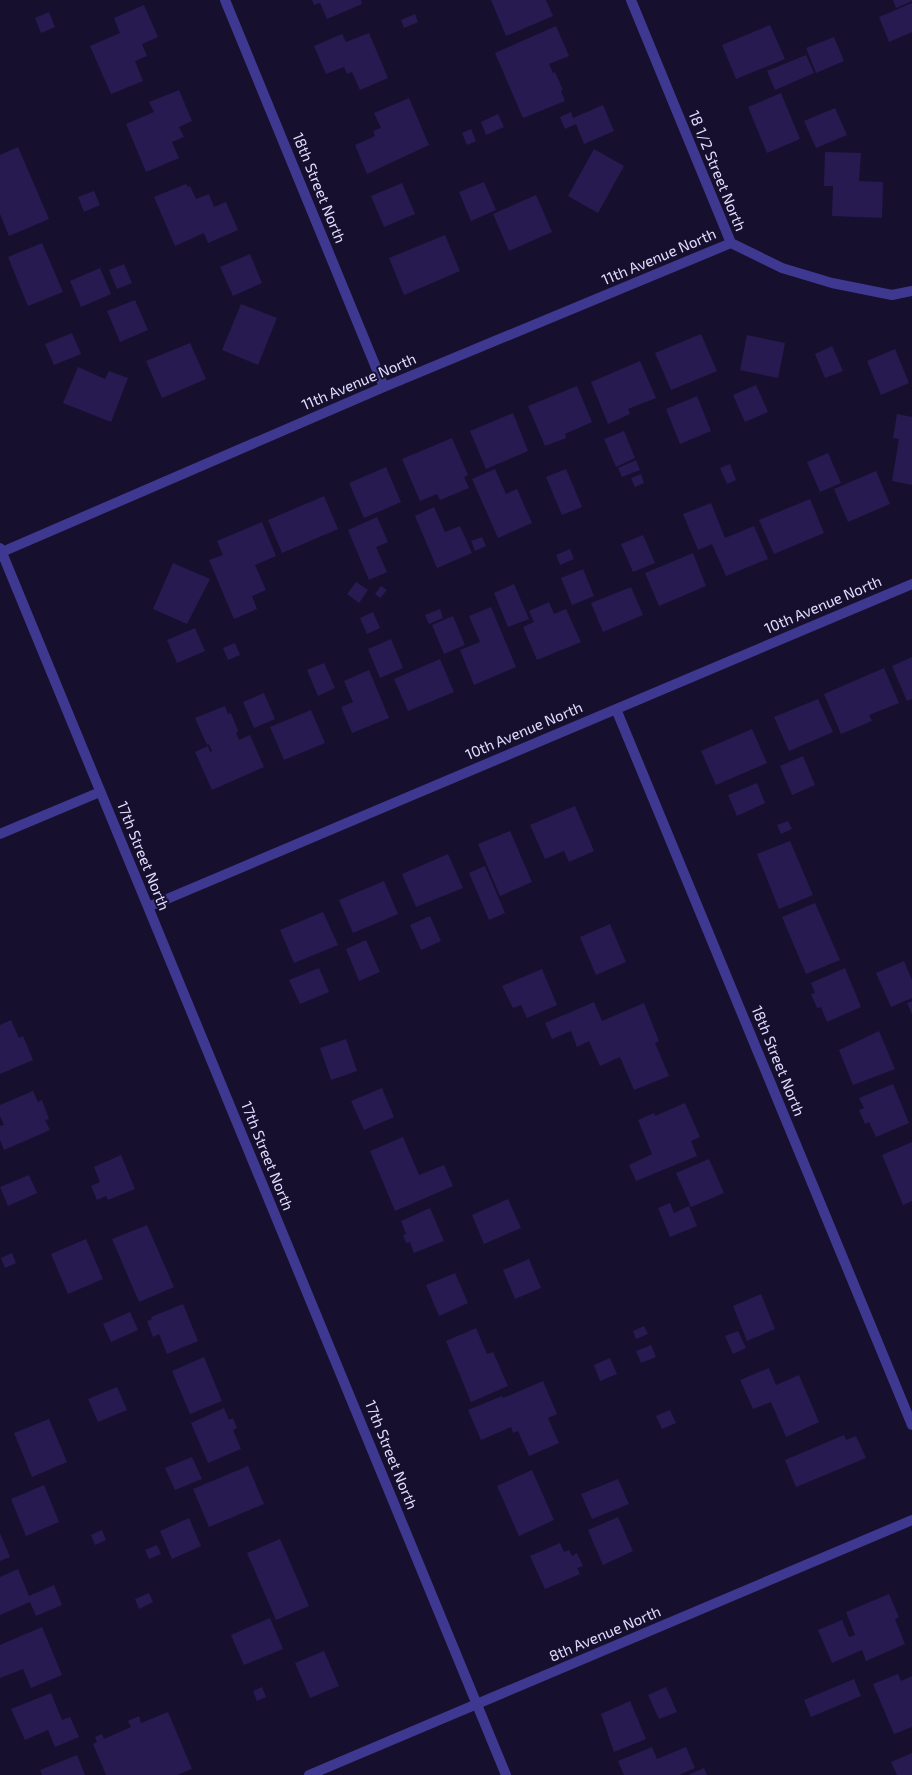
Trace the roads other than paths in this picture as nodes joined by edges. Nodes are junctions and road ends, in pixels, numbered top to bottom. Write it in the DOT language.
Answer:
graph roads {
  1 [pos="225,0"];
  2 [pos="631,0"];
  3 [pos="731,243"];
  4 [pos="912,292"];
  5 [pos="384,387"];
  6 [pos="1,550"];
  7 [pos="912,584"];
  8 [pos="616,709"];
  9 [pos="100,792"];
  10 [pos="0,834"];
  11 [pos="148,907"];
  12 [pos="912,1425"];
  13 [pos="912,1520"];
  14 [pos="477,1704"];
  15 [pos="309,1775"];
  16 [pos="506,1775"];
  1 -- 5 [label="street, 18th Street North"];
  2 -- 3 [label="street, 18 1/2 Street North"];
  3 -- 4 [label="street, 18 1/2 Street North"];
  3 -- 5 [label="street, 11th Avenue North"];
  5 -- 6 [label="street, 11th Avenue North"];
  6 -- 9 [label="street, 17th Street North"];
  7 -- 8 [label="street, 10th Avenue North"];
  8 -- 11 [label="street, 10th Avenue North"];
  8 -- 12 [label="street, 18th Street North"];
  9 -- 10 [label="street"];
  9 -- 11 [label="street, 17th Street North"];
  11 -- 14 [label="street, 17th Street North"];
  13 -- 14 [label="street, 8th Avenue North"];
  14 -- 15 [label="street, 8th Avenue North"];
  14 -- 16 [label="street, 17th Street North"];
}
